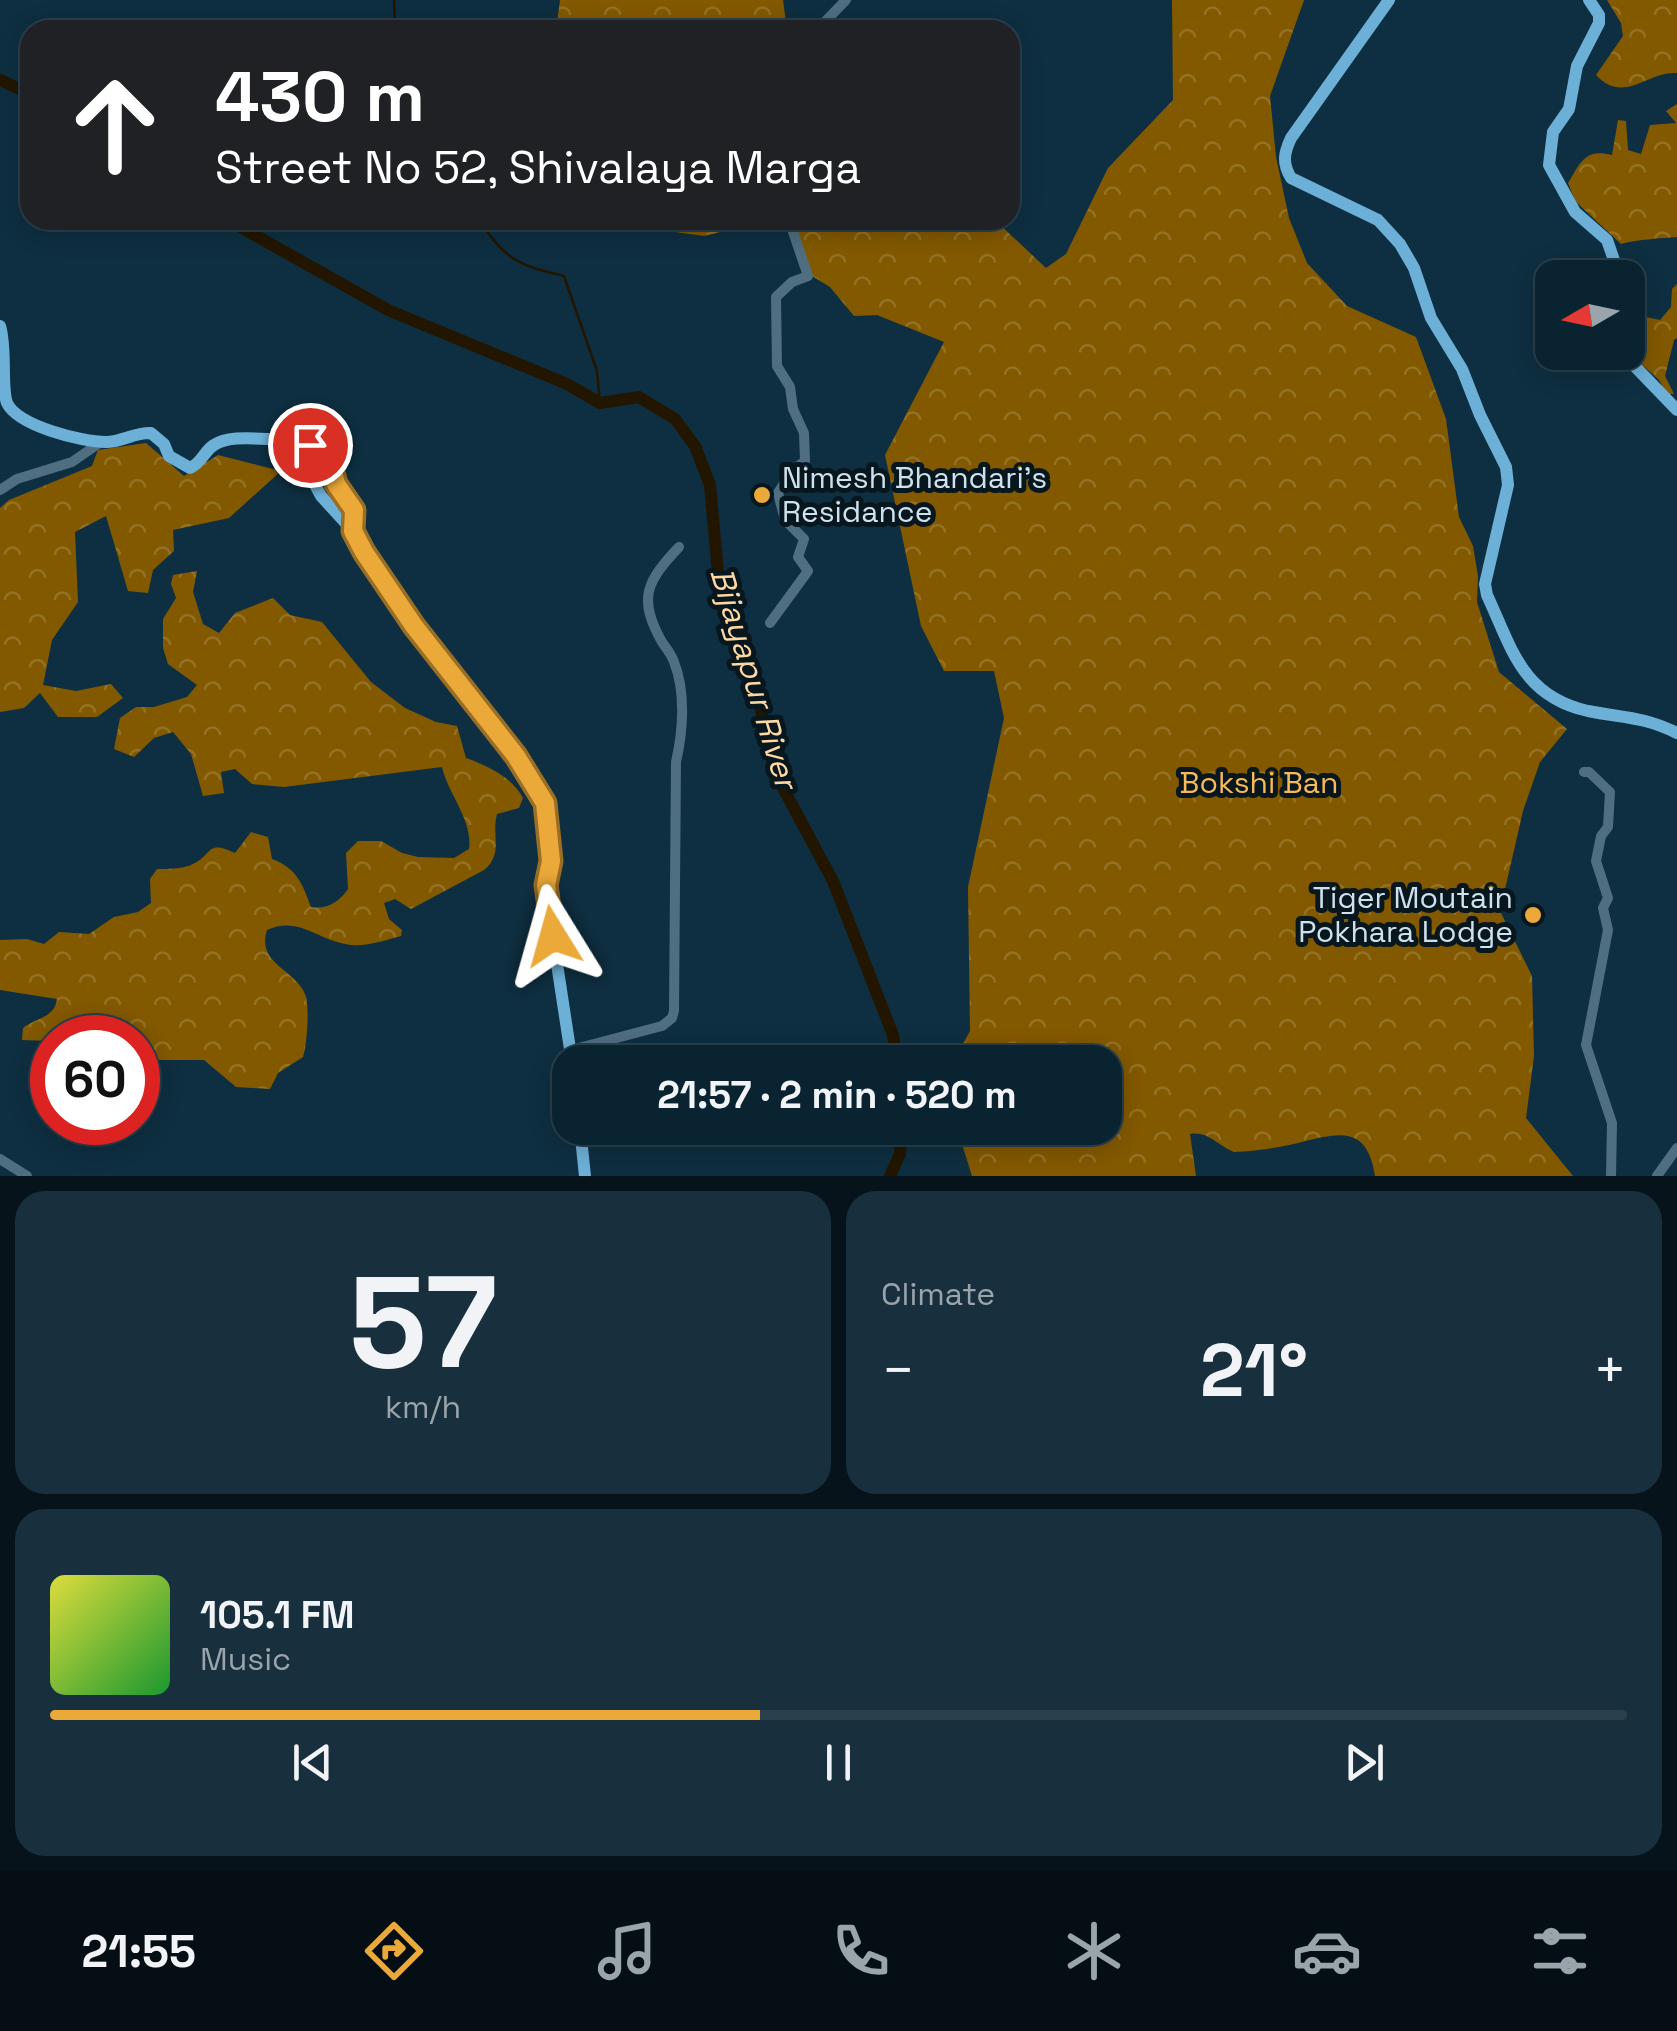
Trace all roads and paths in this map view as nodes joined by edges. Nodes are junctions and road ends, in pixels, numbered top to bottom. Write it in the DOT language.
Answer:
graph roads {
  1 [pos="846,0"];
  2 [pos="1389,0"];
  3 [pos="1589,0"];
  4 [pos="827,20"];
  5 [pos="792,230"];
  6 [pos="1614,260"];
  7 [pos="0,326"];
  8 [pos="1639,370"];
  9 [pos="1677,410"];
  10 [pos="101,442"];
  11 [pos="310,445"];
  12 [pos="0,490"];
  13 [pos="353,531"];
  14 [pos="679,546"];
  15 [pos="770,624"];
  16 [pos="1677,733"];
  17 [pos="1584,772"];
  18 [pos="569,1045"];
  19 [pos="604,1045"];
  20 [pos="582,1145"];
  21 [pos="1677,1148"];
  22 [pos="0,1159"];
  23 [pos="27,1176"];
  24 [pos="585,1176"];
  25 [pos="1611,1176"];
  26 [pos="1657,1176"];
  1 -- 4 [label="street"];
  2 -- 16 [label="main road"];
  3 -- 6 [label="main road"];
  5 -- 15 [label="street"];
  7 -- 10 [label="main road"];
  8 -- 9 [label="main road"];
  10 -- 12 [label="street"];
  10 -- 13 [label="main road"];
  11 -- 13 [label="street"];
  13 -- 18 [label="main road"];
  14 -- 19 [label="street"];
  17 -- 25 [label="street"];
  20 -- 24 [label="main road"];
  21 -- 26 [label="street"];
  22 -- 23 [label="street"];
}
